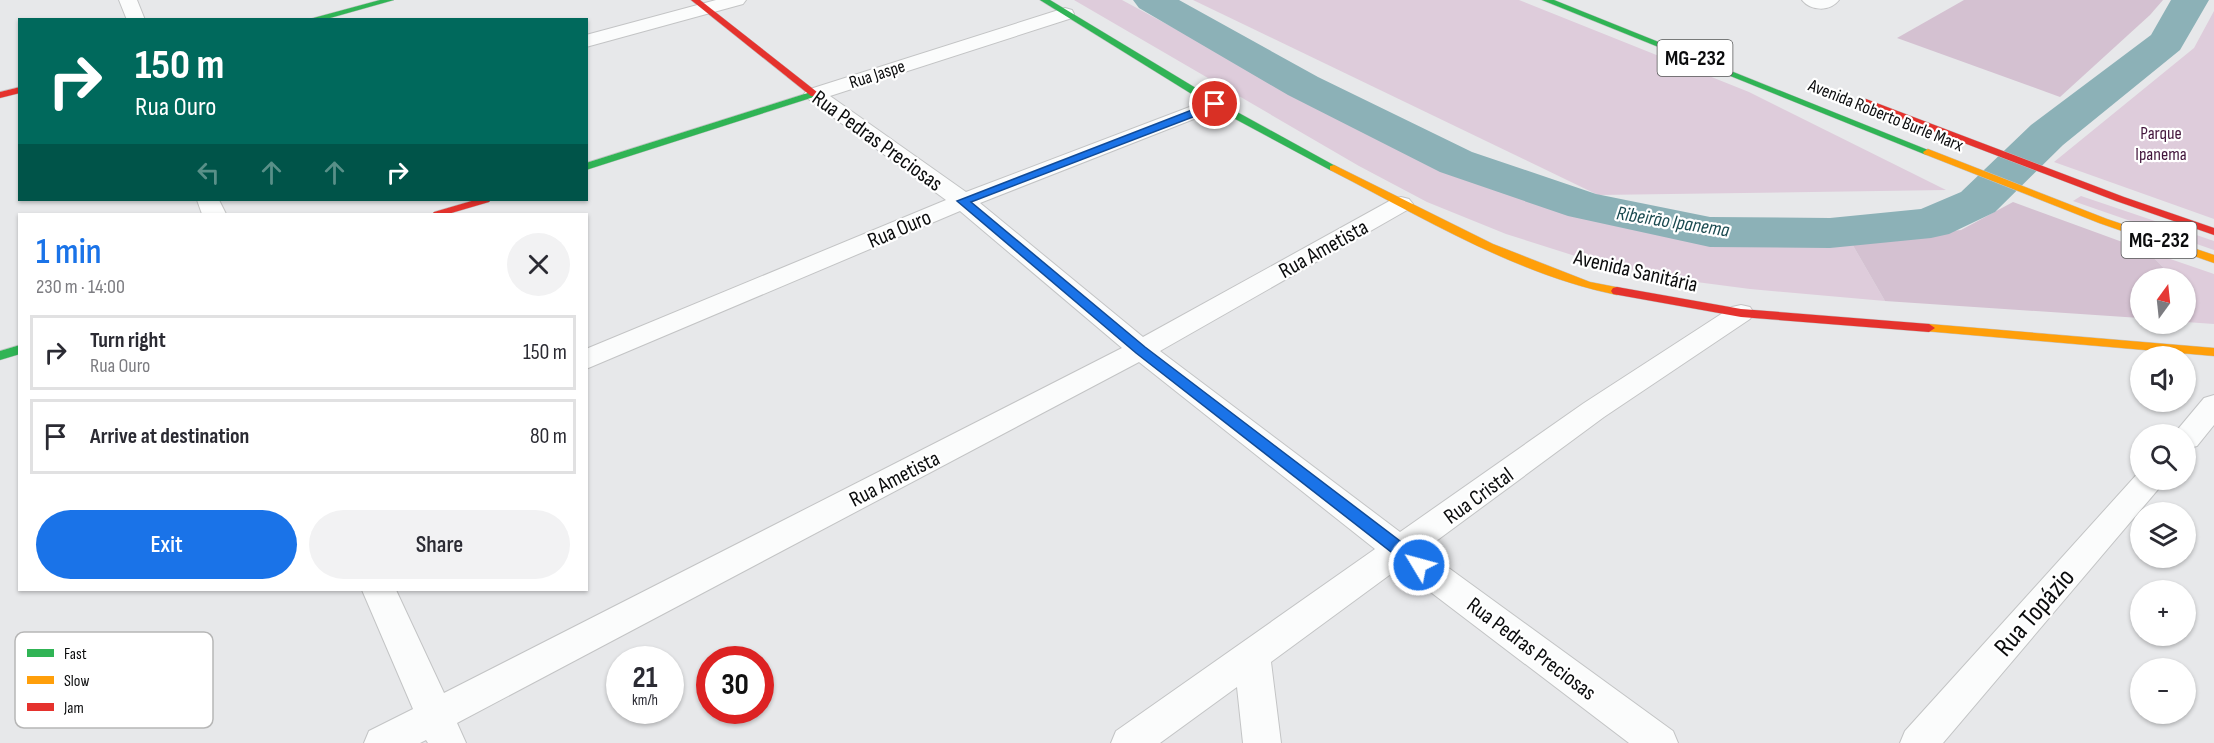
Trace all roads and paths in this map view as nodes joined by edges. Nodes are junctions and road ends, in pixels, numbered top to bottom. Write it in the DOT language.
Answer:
graph roads {
  1 [pos="128,0"];
  2 [pos="390,0"];
  3 [pos="737,0"];
  4 [pos="1044,0"];
  5 [pos="1546,0"];
  6 [pos="700,4"];
  7 [pos="1065,14"];
  8 [pos="135,18"];
  9 [pos="318,18"];
  10 [pos="588,40"];
  11 [pos="18,90"];
  12 [pos="814,94"];
  13 [pos="0,95"];
  14 [pos="1850,96"];
  15 [pos="1215,104"];
  16 [pos="588,166"];
  17 [pos="482,201"];
  18 [pos="963,201"];
  19 [pos="1401,204"];
  20 [pos="441,213"];
  21 [pos="2214,232"];
  22 [pos="2214,259"];
  23 [pos="1741,313"];
  24 [pos="18,350"];
  25 [pos="1141,350"];
  26 [pos="2214,352"];
  27 [pos="0,356"];
  28 [pos="588,359"];
  29 [pos="2141,490"];
  30 [pos="1401,551"];
  31 [pos="379,591"];
  32 [pos="1252,656"];
  33 [pos="441,730"];
  34 [pos="382,743"];
  35 [pos="1130,743"];
  36 [pos="1262,743"];
  37 [pos="1659,743"];
  38 [pos="1919,743"];
  1 -- 8 [label="street"];
  2 -- 9 [label="main road"];
  3 -- 6 [label="street"];
  4 -- 7 [label="main road, Avenida Sanitária"];
  5 -- 22 [label="main road, Avenida Roberto Burle Marx / MG-232"];
  6 -- 10 [label="street"];
  6 -- 12 [label="main road, Rua Pedras Preciosas"];
  7 -- 12 [label="street, Rua Jaspe"];
  7 -- 15 [label="main road, Avenida Sanitária"];
  11 -- 13 [label="main road"];
  12 -- 16 [label="main road, Rua Jaspe"];
  12 -- 18 [label="street, Rua Pedras Preciosas"];
  14 -- 21 [label="main road, Avenida Roberto Burle Marx / MG-232"];
  15 -- 18 [label="street, Rua Ouro"];
  15 -- 19 [label="main road, Avenida Sanitária"];
  17 -- 20 [label="main road"];
  18 -- 25 [label="street, Rua Pedras Preciosas"];
  18 -- 28 [label="street, Rua Ouro"];
  19 -- 23 [label="main road, Avenida Sanitária"];
  19 -- 25 [label="street, Rua Ametista"];
  23 -- 26 [label="main road, Avenida Sanitária"];
  23 -- 30 [label="street, Rua Cristal"];
  24 -- 27 [label="main road"];
  25 -- 30 [label="street, Rua Pedras Preciosas"];
  25 -- 33 [label="street, Rua Ametista"];
  29 -- 38 [label="street, Rua Topázio"];
  30 -- 32 [label="street, Rua Cristal"];
  30 -- 37 [label="street, Rua Pedras Preciosas"];
  31 -- 33 [label="street"];
  32 -- 35 [label="street, Rua Cristal"];
  32 -- 36 [label="street"];
  33 -- 34 [label="street, Rua Ametista"];
}
